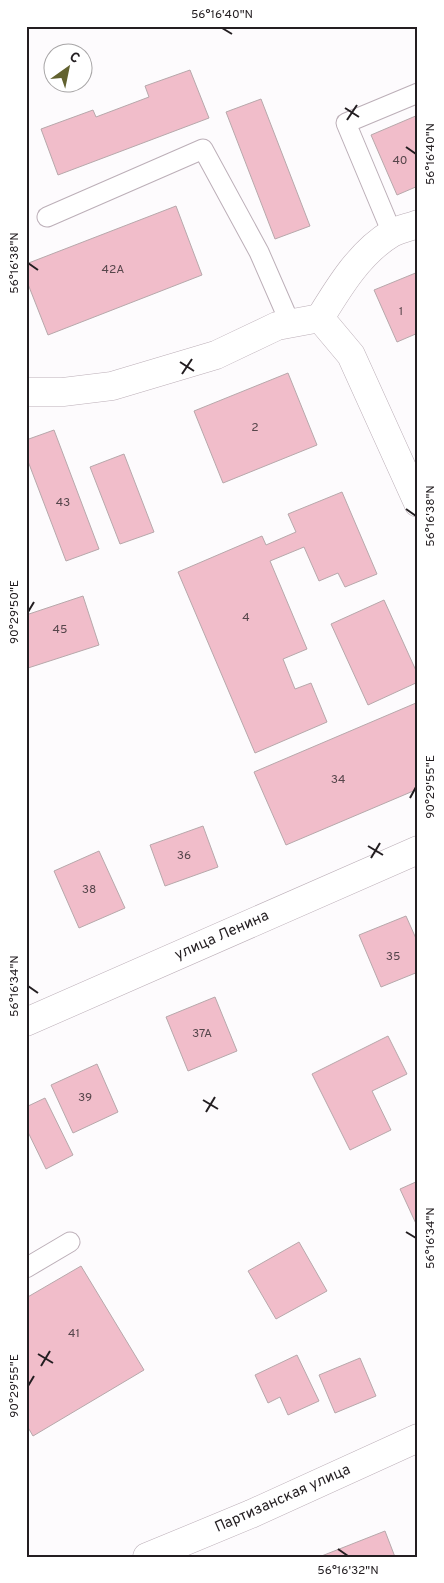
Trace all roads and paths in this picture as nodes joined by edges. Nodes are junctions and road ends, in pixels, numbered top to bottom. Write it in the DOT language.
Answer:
graph roads {
  1 [pos="418,93"];
  2 [pos="48,217"];
  3 [pos="418,224"];
  4 [pos="392,233"];
  5 [pos="320,318"];
  6 [pos="290,323"];
  7 [pos="26,392"];
  8 [pos="418,503"];
  9 [pos="418,850"];
  10 [pos="26,1022"];
  11 [pos="70,1242"];
  12 [pos="26,1268"];
  13 [pos="418,1438"];
  14 [pos="147,1557"];
  1 -- 4 [label="lane"];
  2 -- 6 [label="lane"];
  3 -- 4 [label="street"];
  4 -- 5 [label="street"];
  5 -- 6 [label="street"];
  5 -- 8 [label="street"];
  6 -- 7 [label="street"];
  9 -- 10 [label="street, улица Ленина"];
  11 -- 12 [label="lane"];
  13 -- 14 [label="street, Партизанская улица"];
}
